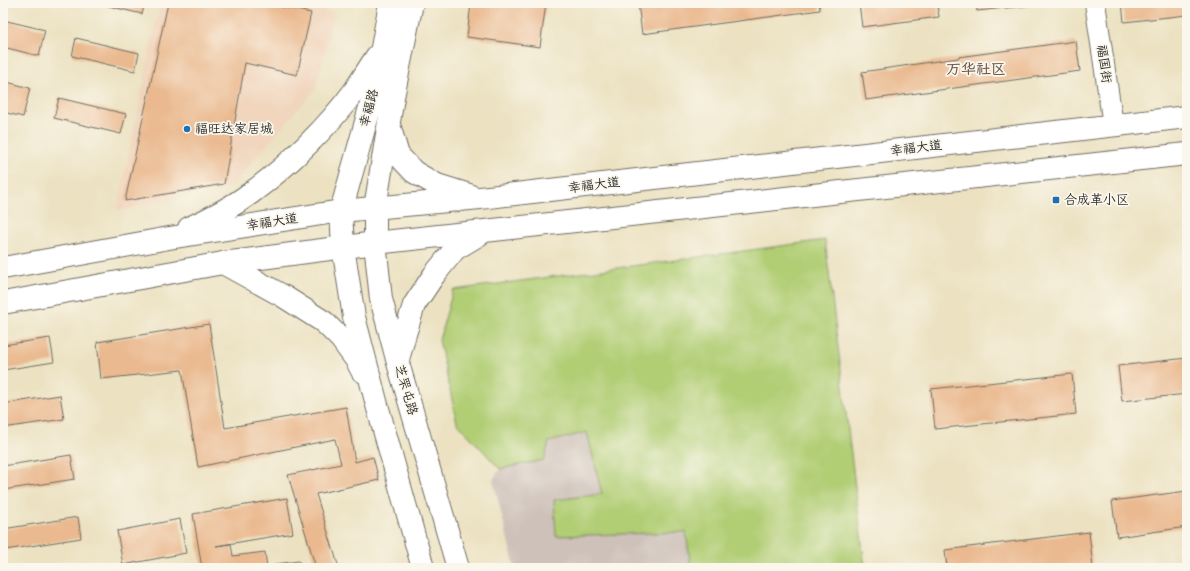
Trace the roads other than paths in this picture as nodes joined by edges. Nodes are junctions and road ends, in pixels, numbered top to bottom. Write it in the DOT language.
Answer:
graph roads {
  1 [pos="390,3"];
  2 [pos="412,3"];
  3 [pos="1095,3"];
  4 [pos="382,49"];
  5 [pos="1187,117"];
  6 [pos="389,125"];
  7 [pos="1113,125"];
  8 [pos="1187,154"];
  9 [pos="480,198"];
  10 [pos="375,208"];
  11 [pos="341,211"];
  12 [pos="485,230"];
  13 [pos="169,238"];
  14 [pos="375,243"];
  15 [pos="343,247"];
  16 [pos="223,263"];
  17 [pos="3,268"];
  18 [pos="3,303"];
  19 [pos="398,363"];
  20 [pos="377,405"];
  21 [pos="423,568"];
  22 [pos="458,568"];
  1 -- 4 [label="main road, 幸福路"];
  2 -- 6 [label="main road, 幸福路"];
  3 -- 7 [label="street, 福国街"];
  4 -- 11 [label="main road, 幸福路"];
  4 -- 13 [label="main road"];
  5 -- 7 [label="main road, 幸福大道"];
  6 -- 9 [label="main road"];
  6 -- 10 [label="main road, 幸福路"];
  7 -- 9 [label="main road, 幸福大道"];
  8 -- 12 [label="main road"];
  9 -- 10 [label="main road, 幸福大道"];
  10 -- 11 [label="main road, 幸福大道"];
  10 -- 14 [label="main road, 芝罘屯路"];
  11 -- 13 [label="main road, 幸福大道"];
  11 -- 15 [label="main road"];
  12 -- 14 [label="main road"];
  12 -- 19 [label="main road"];
  13 -- 17 [label="main road, 幸福大道"];
  14 -- 15 [label="main road"];
  14 -- 19 [label="main road, 芝罘屯路"];
  15 -- 16 [label="main road"];
  15 -- 20 [label="main road"];
  16 -- 18 [label="main road"];
  16 -- 20 [label="main road"];
  19 -- 22 [label="main road, 芝罘屯路"];
  20 -- 21 [label="main road"];
}
